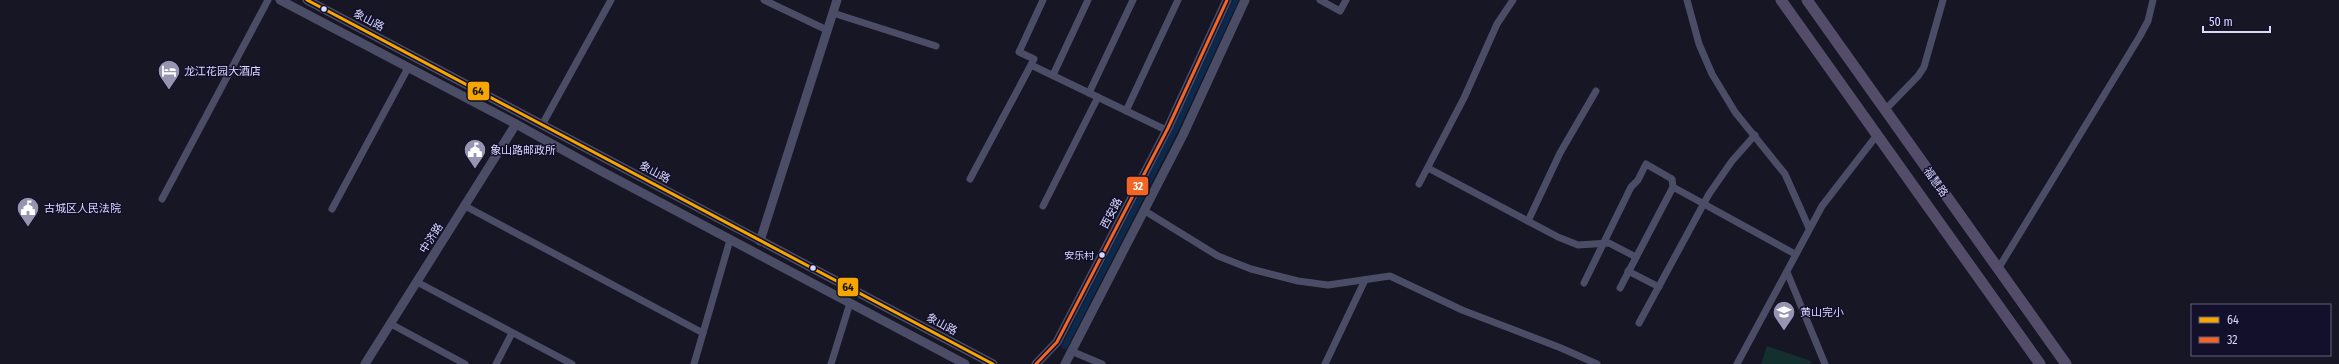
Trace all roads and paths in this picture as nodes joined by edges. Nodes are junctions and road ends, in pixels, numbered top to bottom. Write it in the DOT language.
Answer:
graph roads {
  1 [pos="268,0"];
  2 [pos="280,0"];
  3 [pos="307,0"];
  4 [pos="611,0"];
  5 [pos="764,0"];
  6 [pos="837,0"];
  7 [pos="1043,0"];
  8 [pos="1088,0"];
  9 [pos="1132,0"];
  10 [pos="1178,0"];
  11 [pos="1227,0"];
  12 [pos="1245,0"];
  13 [pos="1320,0"];
  14 [pos="1346,0"];
  15 [pos="1513,0"];
  16 [pos="1687,0"];
  17 [pos="1781,0"];
  18 [pos="1807,0"];
  19 [pos="1943,0"];
  20 [pos="2153,0"];
  21 [pos="832,13"];
  22 [pos="827,30"];
  23 [pos="936,46"];
  24 [pos="1031,65"];
  25 [pos="408,68"];
  26 [pos="1053,76"];
  27 [pos="1596,91"];
  28 [pos="1089,93"];
  29 [pos="1098,97"];
  30 [pos="1885,110"];
  31 [pos="1126,111"];
  32 [pos="516,124"];
  33 [pos="542,125"];
  34 [pos="1166,130"];
  35 [pos="1755,135"];
  36 [pos="1877,135"];
  37 [pos="1428,168"];
  38 [pos="970,179"];
  39 [pos="1420,184"];
  40 [pos="1673,187"];
  41 [pos="162,199"];
  42 [pos="1704,204"];
  43 [pos="465,206"];
  44 [pos="1043,206"];
  45 [pos="332,209"];
  46 [pos="1145,211"];
  47 [pos="1528,221"];
  48 [pos="1809,228"];
  49 [pos="730,240"];
  50 [pos="760,241"];
  51 [pos="1604,243"];
  52 [pos="1795,254"];
  53 [pos="1636,258"];
  54 [pos="1998,269"];
  55 [pos="1628,271"];
  56 [pos="1787,272"];
  57 [pos="1365,280"];
  58 [pos="417,282"];
  59 [pos="1584,282"];
  60 [pos="1659,287"];
  61 [pos="1620,288"];
  62 [pos="850,303"];
  63 [pos="1639,323"];
  64 [pos="391,324"];
  65 [pos="512,333"];
  66 [pos="703,333"];
  67 [pos="1071,351"];
  68 [pos="365,364"];
  69 [pos="465,364"];
  70 [pos="496,364"];
  71 [pos="572,364"];
  72 [pos="694,364"];
  73 [pos="831,364"];
  74 [pos="965,364"];
  75 [pos="993,364"];
  76 [pos="1036,364"];
  77 [pos="1065,364"];
  78 [pos="1102,364"];
  79 [pos="1325,364"];
  80 [pos="1597,364"];
  81 [pos="1737,364"];
  82 [pos="1825,364"];
  83 [pos="2040,364"];
  84 [pos="2066,364"];
  1 -- 41 [label="street"];
  2 -- 25 [label="street"];
  3 -- 33 [label="street, 象山路"];
  4 -- 33 [label="street"];
  5 -- 22 [label="street"];
  6 -- 21 [label="street"];
  7 -- 24 [label="street"];
  8 -- 26 [label="street"];
  9 -- 28 [label="street"];
  10 -- 31 [label="street"];
  11 -- 34 [label="street, 西安路"];
  12 -- 46 [label="street"];
  13 -- 14 [label="street"];
  15 -- 37 [label="street"];
  16 -- 35 [label="street"];
  17 -- 36 [label="main road, 福慧路"];
  18 -- 30 [label="main road, 福慧路"];
  19 -- 30 [label="street"];
  20 -- 54 [label="street"];
  21 -- 22 [label="street"];
  21 -- 23 [label="street"];
  22 -- 50 [label="street"];
  24 -- 26 [label="street"];
  24 -- 38 [label="street"];
  25 -- 32 [label="street"];
  25 -- 45 [label="street"];
  26 -- 28 [label="street"];
  27 -- 47 [label="street"];
  28 -- 29 [label="street"];
  29 -- 31 [label="street"];
  29 -- 44 [label="street"];
  30 -- 54 [label="main road, 福慧路"];
  31 -- 34 [label="street"];
  32 -- 43 [label="street, 中济路"];
  32 -- 49 [label="street"];
  33 -- 50 [label="street, 象山路"];
  34 -- 76 [label="street, 西安路"];
  35 -- 42 [label="street"];
  35 -- 48 [label="street"];
  36 -- 48 [label="street"];
  36 -- 83 [label="main road, 福慧路"];
  37 -- 39 [label="street"];
  37 -- 47 [label="street"];
  40 -- 42 [label="street"];
  40 -- 51 [label="street"];
  40 -- 53 [label="street"];
  42 -- 52 [label="street"];
  42 -- 60 [label="street"];
  43 -- 58 [label="street, 中济路"];
  43 -- 66 [label="street"];
  46 -- 57 [label="street"];
  46 -- 67 [label="street"];
  47 -- 51 [label="street"];
  48 -- 52 [label="street"];
  49 -- 62 [label="street"];
  49 -- 66 [label="street"];
  50 -- 75 [label="street, 象山路"];
  51 -- 53 [label="street"];
  51 -- 59 [label="street"];
  52 -- 56 [label="street"];
  53 -- 55 [label="street"];
  54 -- 84 [label="main road, 福慧路"];
  55 -- 60 [label="street"];
  55 -- 61 [label="street"];
  56 -- 81 [label="street"];
  56 -- 82 [label="street"];
  57 -- 79 [label="street"];
  57 -- 80 [label="street"];
  58 -- 64 [label="street, 中济路"];
  58 -- 65 [label="street"];
  60 -- 63 [label="street"];
  62 -- 73 [label="street"];
  62 -- 74 [label="street"];
  64 -- 68 [label="street, 中济路"];
  64 -- 69 [label="street"];
  65 -- 70 [label="street"];
  65 -- 71 [label="street"];
  66 -- 72 [label="street"];
  67 -- 77 [label="street"];
  67 -- 78 [label="street"];
}
